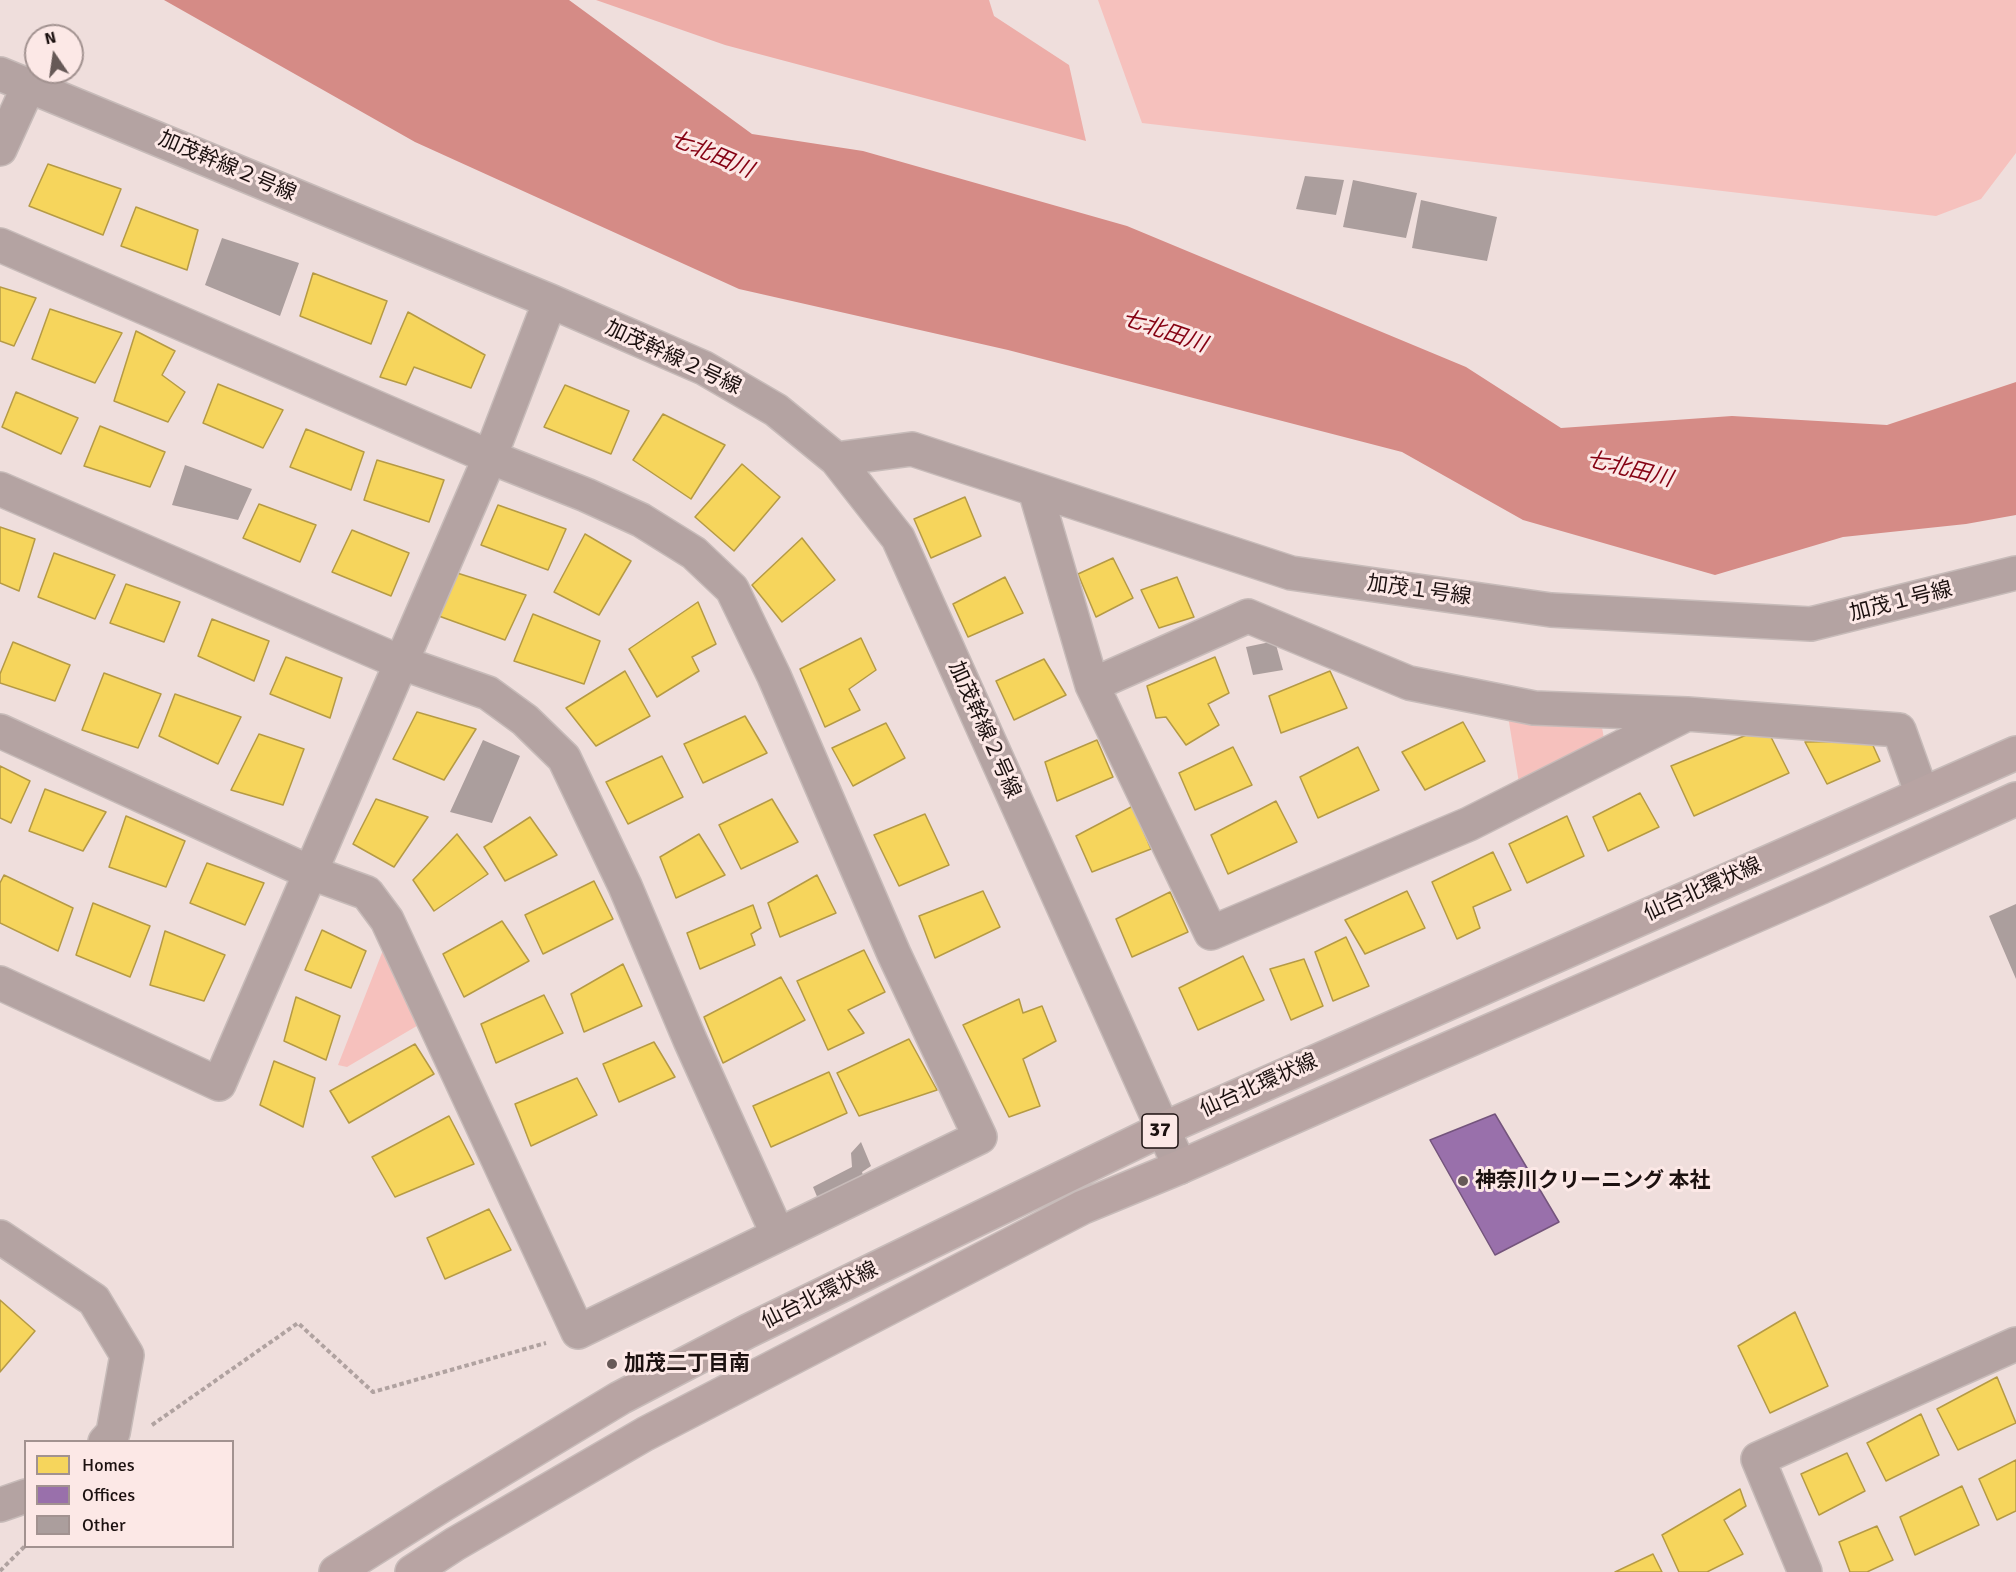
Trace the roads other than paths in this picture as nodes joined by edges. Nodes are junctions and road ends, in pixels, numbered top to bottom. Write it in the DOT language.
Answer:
graph roads {
  1 [pos="15,79"];
  2 [pos="0,149"];
  3 [pos="0,245"];
  4 [pos="550,301"];
  5 [pos="490,457"];
  6 [pos="836,459"];
  7 [pos="0,489"];
  8 [pos="1035,490"];
  9 [pos="2016,573"];
  10 [pos="402,663"];
  11 [pos="1092,685"];
  12 [pos="1687,714"];
  13 [pos="0,731"];
  14 [pos="2016,753"];
  15 [pos="1922,794"];
  16 [pos="2016,799"];
  17 [pos="309,872"];
  18 [pos="0,983"];
  19 [pos="1162,1129"];
  20 [pos="1180,1167"];
  21 [pos="778,1235"];
  22 [pos="0,1237"];
  23 [pos="2016,1344"];
  24 [pos="107,1440"];
  25 [pos="24,1497"];
  26 [pos="0,1505"];
  27 [pos="336,1572"];
  28 [pos="412,1572"];
  29 [pos="1805,1572"];
  1 -- 2 [label="street"];
  1 -- 4 [label="street, 加茂幹線２号線"];
  3 -- 5 [label="street"];
  4 -- 5 [label="street"];
  4 -- 6 [label="street, 加茂幹線２号線"];
  5 -- 10 [label="street"];
  5 -- 21 [label="street"];
  6 -- 8 [label="street, 加茂１号線"];
  6 -- 19 [label="street, 加茂幹線２号線"];
  7 -- 10 [label="street"];
  8 -- 9 [label="street, 加茂１号線"];
  8 -- 11 [label="street"];
  10 -- 17 [label="street"];
  10 -- 21 [label="street"];
  11 -- 12 [label="street"];
  11 -- 12 [label="street"];
  12 -- 15 [label="street"];
  13 -- 17 [label="street"];
  14 -- 15 [label="main road, 仙台北環状線 / 37"];
  15 -- 19 [label="main road, 仙台北環状線 / 37"];
  16 -- 20 [label="main road, 仙台北環状線 / 37"];
  17 -- 18 [label="street"];
  17 -- 21 [label="street"];
  19 -- 20 [label="street, 加茂幹線２号線"];
  19 -- 27 [label="main road, 仙台北環状線 / 37"];
  20 -- 28 [label="main road, 仙台北環状線 / 37"];
  22 -- 24 [label="street"];
  23 -- 29 [label="street"];
  25 -- 26 [label="street"];
}
